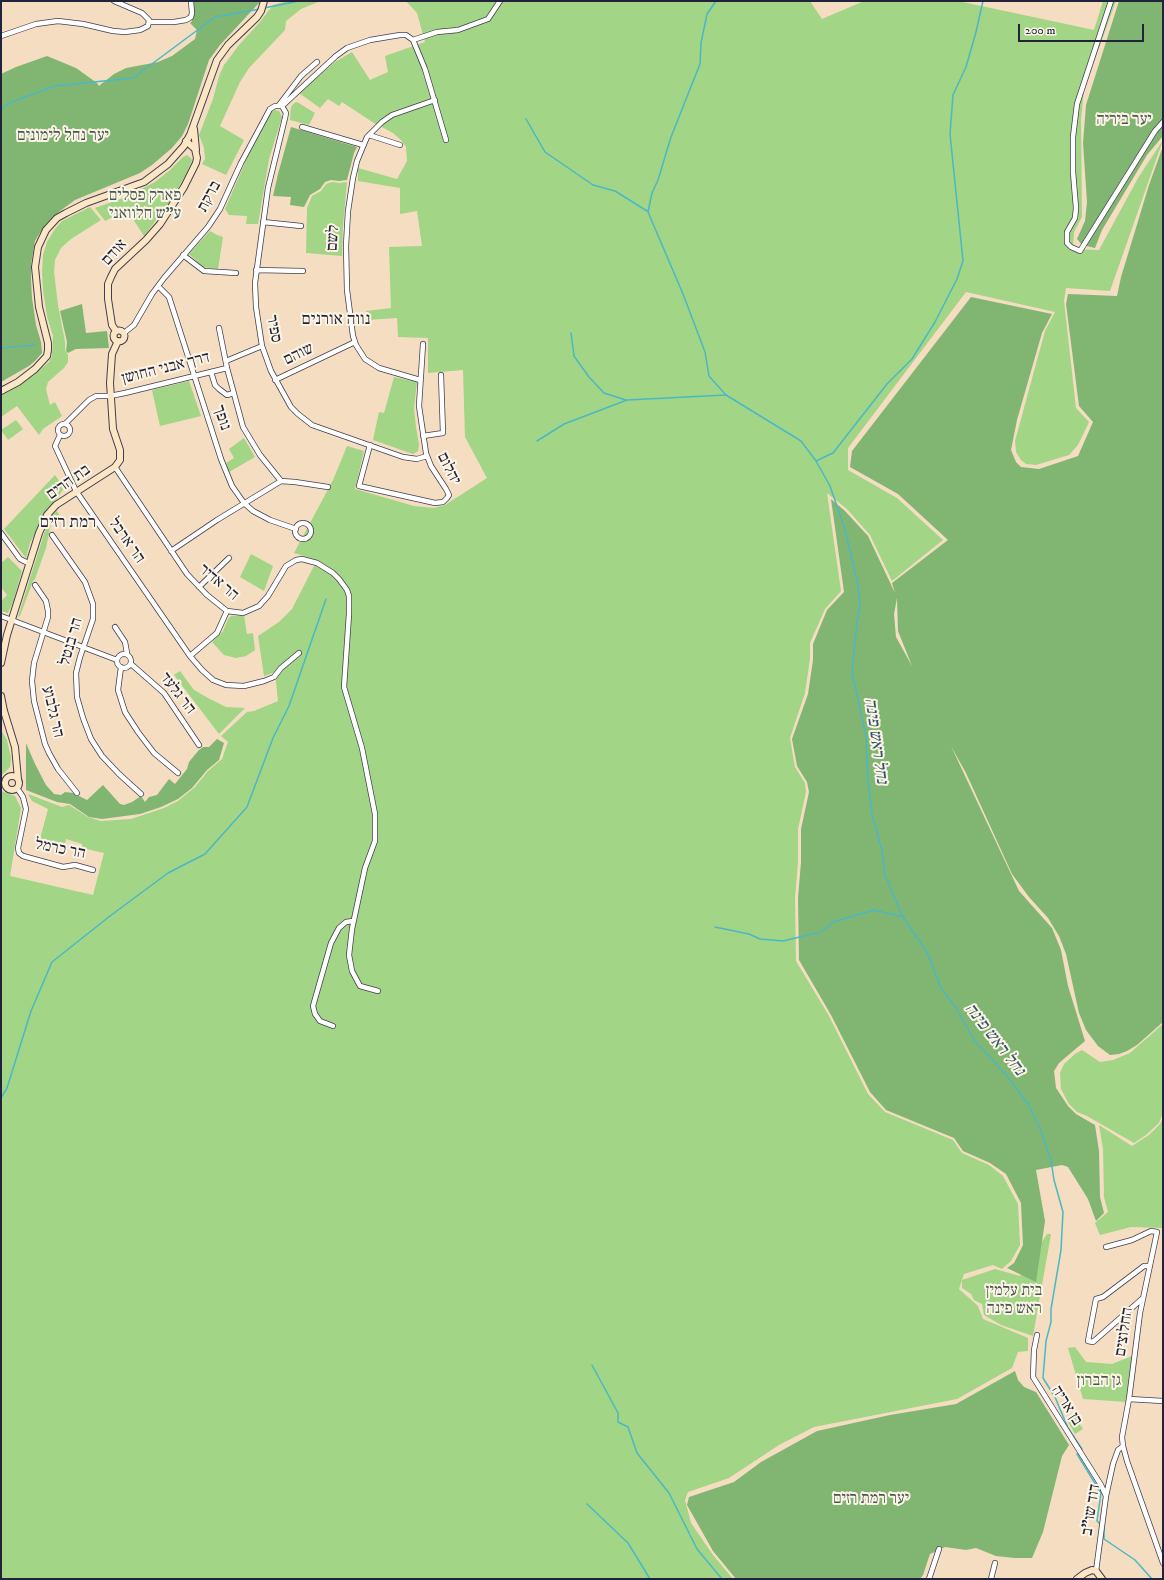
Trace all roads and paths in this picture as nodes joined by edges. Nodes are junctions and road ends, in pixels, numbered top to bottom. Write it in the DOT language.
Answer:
graph roads {
  1 [pos="114,1"];
  2 [pos="191,1"];
  3 [pos="500,1"];
  4 [pos="1111,1"];
  5 [pos="264,2"];
  6 [pos="149,22"];
  7 [pos="1,36"];
  8 [pos="413,40"];
  9 [pos="318,62"];
  10 [pos="435,100"];
  11 [pos="281,105"];
  12 [pos="1163,122"];
  13 [pos="195,124"];
  14 [pos="302,127"];
  15 [pos="369,134"];
  16 [pos="446,140"];
  17 [pos="186,142"];
  18 [pos="363,145"];
  19 [pos="400,145"];
  20 [pos="197,156"];
  21 [pos="174,157"];
  22 [pos="263,222"];
  23 [pos="301,226"];
  24 [pos="183,255"];
  25 [pos="256,270"];
  26 [pos="303,271"];
  27 [pos="236,273"];
  28 [pos="158,286"];
  29 [pos="219,328"];
  30 [pos="116,331"];
  31 [pos="124,333"];
  32 [pos="118,341"];
  33 [pos="355,342"];
  34 [pos="422,344"];
  35 [pos="262,346"];
  36 [pos="226,361"];
  37 [pos="227,368"];
  38 [pos="212,372"];
  39 [pos="442,376"];
  40 [pos="193,377"];
  41 [pos="275,380"];
  42 [pos="420,380"];
  43 [pos="1,391"];
  44 [pos="234,393"];
  45 [pos="110,396"];
  46 [pos="66,423"];
  47 [pos="60,435"];
  48 [pos="423,436"];
  49 [pos="370,445"];
  50 [pos="427,456"];
  51 [pos="115,467"];
  52 [pos="280,481"];
  53 [pos="328,487"];
  54 [pos="76,491"];
  55 [pos="244,504"];
  56 [pos="296,529"];
  57 [pos="1,533"];
  58 [pos="52,536"];
  59 [pos="171,551"];
  60 [pos="228,558"];
  61 [pos="30,564"];
  62 [pos="35,584"];
  63 [pos="199,587"];
  64 [pos="227,611"];
  65 [pos="1,616"];
  66 [pos="12,620"];
  67 [pos="115,627"];
  68 [pos="43,632"];
  69 [pos="84,647"];
  70 [pos="127,653"];
  71 [pos="299,653"];
  72 [pos="190,656"];
  73 [pos="117,660"];
  74 [pos="1,663"];
  75 [pos="131,664"];
  76 [pos="121,668"];
  77 [pos="1,696"];
  78 [pos="3,719"];
  79 [pos="199,745"];
  80 [pos="16,760"];
  81 [pos="178,773"];
  82 [pos="6,778"];
  83 [pos="18,779"];
  84 [pos="1,786"];
  85 [pos="17,788"];
  86 [pos="9,789"];
  87 [pos="77,793"];
  88 [pos="141,794"];
  89 [pos="93,870"];
  90 [pos="353,921"];
  91 [pos="378,991"];
  92 [pos="333,1026"];
  93 [pos="1106,1247"];
  94 [pos="1150,1266"];
  95 [pos="1143,1298"];
  96 [pos="1037,1335"];
  97 [pos="1129,1399"];
  98 [pos="1163,1401"];
  99 [pos="1123,1446"];
  100 [pos="1110,1479"];
  101 [pos="1101,1485"];
  102 [pos="1106,1496"];
  103 [pos="940,1549"];
  104 [pos="994,1563"];
  105 [pos="1163,1563"];
  106 [pos="1096,1571"];
  107 [pos="929,1579"];
  108 [pos="991,1579"];
  109 [pos="1077,1579"];
  110 [pos="1102,1579"];
  1 -- 6 [label="street"];
  2 -- 6 [label="street"];
  3 -- 8 [label="street"];
  4 -- 12 [label="street"];
  5 -- 13 [label="street"];
  6 -- 7 [label="street"];
  8 -- 10 [label="street"];
  8 -- 11 [label="street"];
  9 -- 11 [label="street, ברקת"];
  10 -- 15 [label="street, לשם"];
  10 -- 16 [label="street"];
  11 -- 22 [label="street, ספיר"];
  11 -- 24 [label="street, ברקת"];
  13 -- 17 [label="street"];
  13 -- 20 [label="street"];
  14 -- 18 [label="street"];
  15 -- 18 [label="street, לשם"];
  15 -- 19 [label="street"];
  17 -- 20 [label="street"];
  17 -- 21 [label="street"];
  18 -- 33 [label="street, לשם"];
  20 -- 21 [label="street"];
  20 -- 30 [label="street, אודם"];
  21 -- 43 [label="street"];
  22 -- 23 [label="street"];
  22 -- 25 [label="street, ספיר"];
  24 -- 27 [label="street"];
  24 -- 28 [label="street, ברקת"];
  25 -- 26 [label="street"];
  25 -- 35 [label="street, ספיר"];
  28 -- 31 [label="street, ברקת"];
  28 -- 40 [label="street, נופך"];
  29 -- 36 [label="street"];
  30 -- 31 [label="street"];
  30 -- 32 [label="street"];
  31 -- 32 [label="street"];
  32 -- 45 [label="street"];
  33 -- 41 [label="street, שוהם"];
  33 -- 42 [label="street, לשם"];
  34 -- 42 [label="street, יהלום"];
  35 -- 36 [label="street, דרך אבני החושן"];
  35 -- 41 [label="street, ספיר"];
  36 -- 37 [label="street"];
  37 -- 38 [label="street, דרך אבני החושן"];
  37 -- 44 [label="street"];
  38 -- 40 [label="street, דרך אבני החושן"];
  38 -- 44 [label="street"];
  39 -- 48 [label="street"];
  40 -- 45 [label="street, דרך אבני החושן"];
  40 -- 55 [label="street, נופך"];
  41 -- 49 [label="street, ספיר"];
  42 -- 48 [label="street, יהלום"];
  44 -- 52 [label="street"];
  45 -- 46 [label="street, דרך אבני החושן"];
  45 -- 51 [label="street"];
  46 -- 47 [label="street"];
  46 -- 47 [label="street"];
  47 -- 54 [label="street, הר ארבל"];
  48 -- 50 [label="street, יהלום"];
  49 -- 50 [label="street, ספיר"];
  49 -- 50 [label="street, יהלום"];
  51 -- 54 [label="street, בת הרים"];
  51 -- 59 [label="street, הר אדיר"];
  52 -- 53 [label="street"];
  52 -- 55 [label="street"];
  54 -- 61 [label="street, בת הרים"];
  54 -- 72 [label="street, הר ארבל"];
  55 -- 56 [label="street, נופך"];
  55 -- 59 [label="street"];
  57 -- 61 [label="street"];
  58 -- 69 [label="street, הר בנטל"];
  59 -- 63 [label="street, הר אדיר"];
  60 -- 63 [label="street"];
  61 -- 66 [label="street, בת הרים"];
  62 -- 68 [label="street, הר גלבוע"];
  63 -- 64 [label="street, הר אדיר"];
  64 -- 72 [label="street"];
  64 -- 90 [label="street, הר אדיר"];
  65 -- 66 [label="street"];
  66 -- 68 [label="street"];
  66 -- 74 [label="street, בת הרים"];
  67 -- 70 [label="street"];
  68 -- 69 [label="street"];
  68 -- 87 [label="street, הר גלבוע"];
  69 -- 73 [label="street"];
  69 -- 88 [label="street, הר בנטל"];
  70 -- 73 [label="street"];
  70 -- 75 [label="street"];
  71 -- 72 [label="street, הר ארבל"];
  73 -- 76 [label="street"];
  75 -- 76 [label="street"];
  75 -- 79 [label="street, הר גלעד"];
  76 -- 81 [label="street"];
  77 -- 78 [label="street"];
  78 -- 80 [label="street"];
  80 -- 82 [label="street"];
  80 -- 83 [label="street"];
  82 -- 83 [label="street"];
  82 -- 86 [label="street"];
  83 -- 85 [label="street"];
  84 -- 86 [label="street"];
  85 -- 86 [label="street"];
  85 -- 89 [label="street, הר כרמל"];
  90 -- 91 [label="street, הר אדיר"];
  90 -- 92 [label="street"];
  93 -- 94 [label="street, החלוצים"];
  94 -- 95 [label="street, החלוצים"];
  94 -- 95 [label="street"];
  95 -- 97 [label="street, החלוצים"];
  96 -- 101 [label="street, בן אריה"];
  97 -- 98 [label="street"];
  97 -- 99 [label="street, החלוצים"];
  99 -- 100 [label="street, דוד שו\"ב"];
  99 -- 105 [label="street, החלוצים"];
  100 -- 101 [label="street"];
  100 -- 102 [label="street, דוד שו\"ב"];
  101 -- 102 [label="street, בן אריה"];
  102 -- 106 [label="street, דוד שו\"ב"];
  103 -- 107 [label="street"];
  104 -- 108 [label="street"];
  106 -- 109 [label="street"];
  106 -- 110 [label="street"];
}
